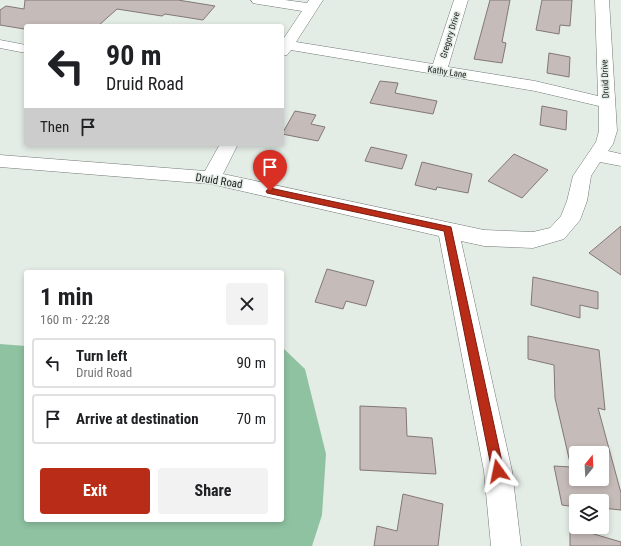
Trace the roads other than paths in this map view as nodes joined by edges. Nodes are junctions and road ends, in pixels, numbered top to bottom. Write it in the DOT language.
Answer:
graph roads {
  1 [pos="258,0"];
  2 [pos="460,0"];
  3 [pos="602,0"];
  4 [pos="313,4"];
  5 [pos="0,44"];
  6 [pos="24,49"];
  7 [pos="285,49"];
  8 [pos="439,70"];
  9 [pos="606,103"];
  10 [pos="229,146"];
  11 [pos="595,155"];
  12 [pos="621,160"];
  13 [pos="0,161"];
  14 [pos="211,178"];
  15 [pos="448,229"];
  16 [pos="506,546"];
  1 -- 4 [label="street"];
  2 -- 8 [label="street, Gregory Drive"];
  3 -- 9 [label="street, Druid Drive"];
  4 -- 7 [label="street"];
  5 -- 6 [label="street"];
  7 -- 8 [label="street, Kathy Lane"];
  8 -- 9 [label="street, Kathy Lane"];
  9 -- 11 [label="street, Druid Drive"];
  10 -- 14 [label="street"];
  11 -- 12 [label="street"];
  11 -- 15 [label="street, Druid Road"];
  13 -- 14 [label="street, Druid Road"];
  14 -- 15 [label="street, Druid Road"];
  15 -- 16 [label="street"];
}
